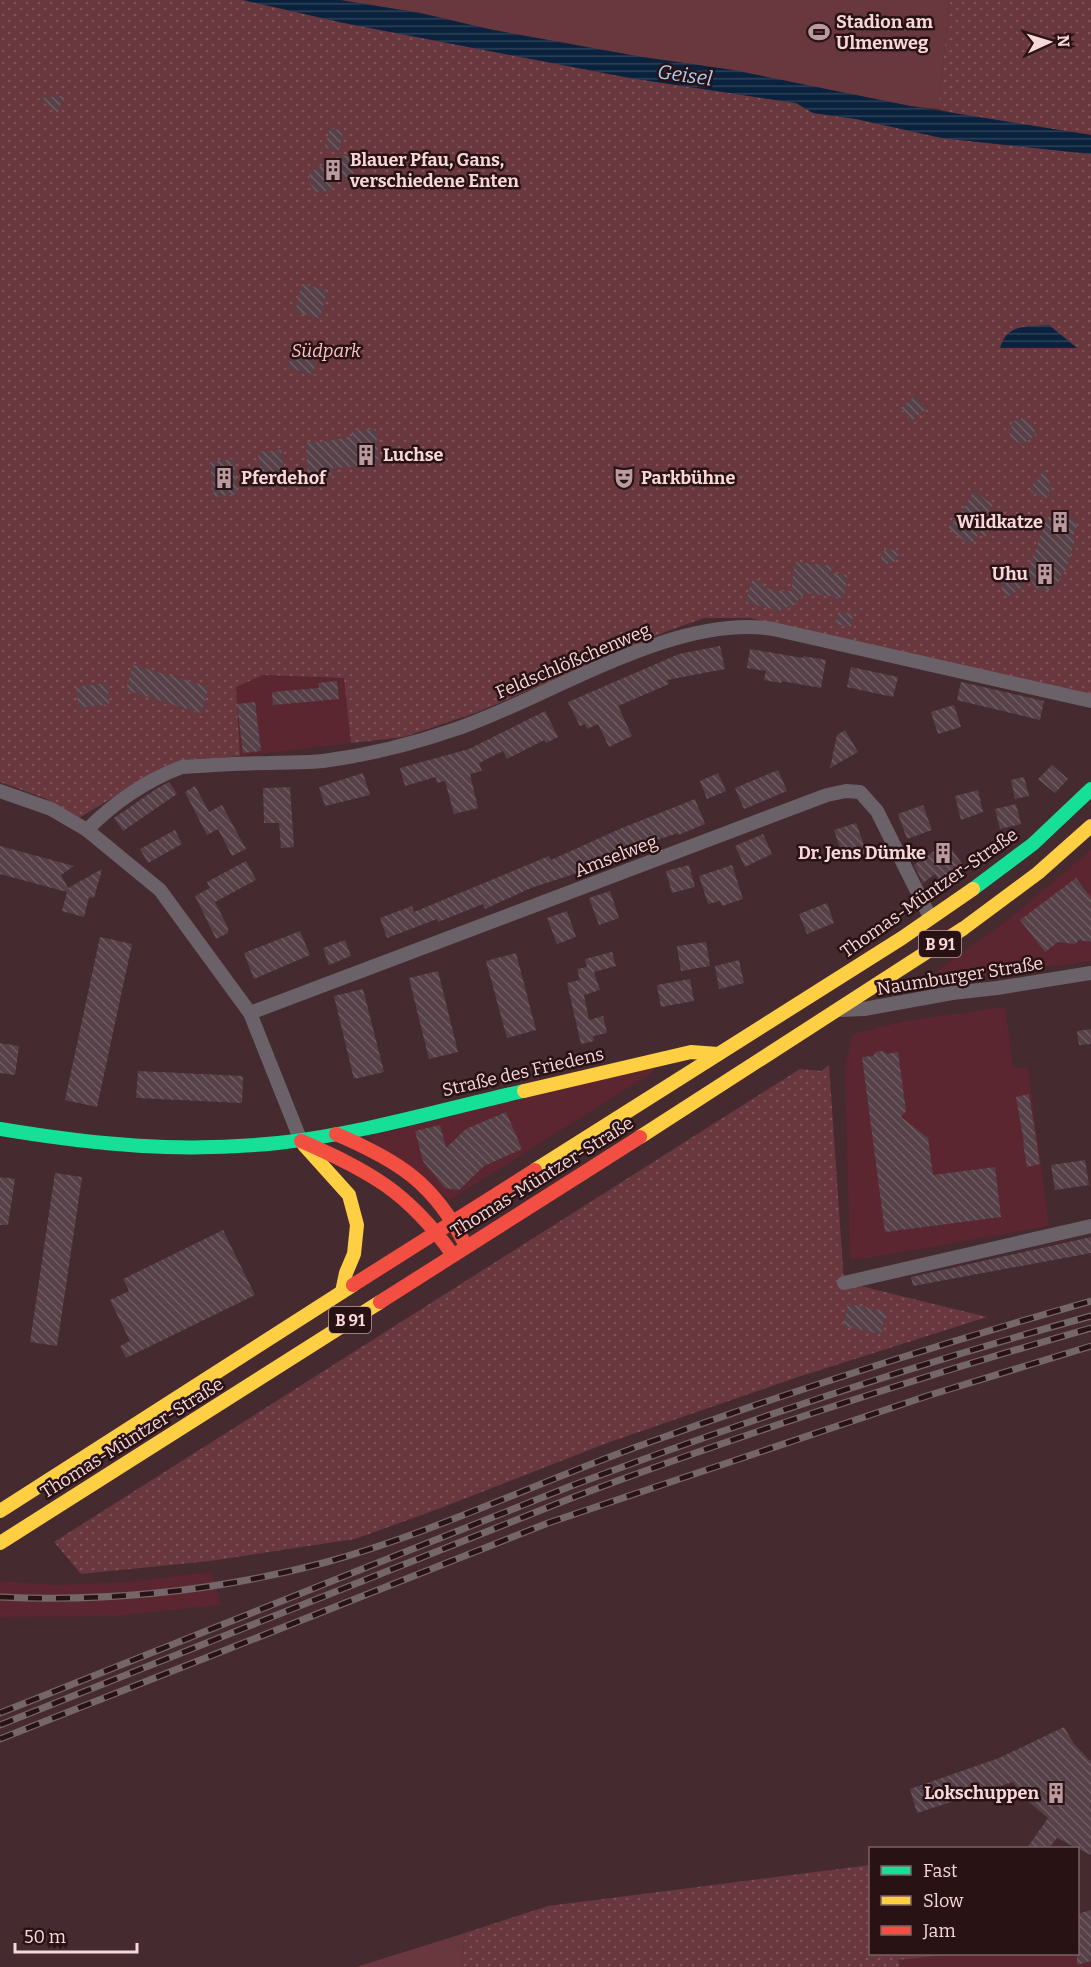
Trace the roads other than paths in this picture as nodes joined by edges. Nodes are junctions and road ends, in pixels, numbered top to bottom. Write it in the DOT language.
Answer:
graph roads {
  1 [pos="1091,701"];
  2 [pos="1091,789"];
  3 [pos="0,791"];
  4 [pos="1091,826"];
  5 [pos="87,830"];
  6 [pos="930,917"];
  7 [pos="1091,973"];
  8 [pos="835,1010"];
  9 [pos="250,1013"];
  10 [pos="718,1054"];
  11 [pos="0,1129"];
  12 [pos="336,1134"];
  13 [pos="300,1141"];
  14 [pos="453,1222"];
  15 [pos="1091,1226"];
  16 [pos="438,1232"];
  17 [pos="466,1246"];
  18 [pos="453,1255"];
  19 [pos="844,1283"];
  20 [pos="342,1292"];
  21 [pos="0,1511"];
  22 [pos="0,1543"];
  1 -- 5 [label="street, Feldschlößchenweg"];
  2 -- 6 [label="main road, Thomas-Müntzer-Straße / B 91"];
  3 -- 5 [label="street"];
  4 -- 8 [label="main road, Thomas-Müntzer-Straße / B 91"];
  5 -- 9 [label="street"];
  6 -- 9 [label="street, Amselweg"];
  6 -- 10 [label="main road, Thomas-Müntzer-Straße / B 91"];
  7 -- 8 [label="street, Naumburger Straße"];
  8 -- 17 [label="main road, Thomas-Müntzer-Straße / B 91"];
  9 -- 13 [label="street"];
  10 -- 12 [label="main road, Straße des Friedens"];
  10 -- 14 [label="main road, Thomas-Müntzer-Straße / B 91"];
  11 -- 13 [label="main road, Straße des Friedens"];
  12 -- 13 [label="main road, Straße des Friedens"];
  12 -- 14 [label="main road"];
  13 -- 16 [label="main road, Straße des Friedens"];
  13 -- 20 [label="main road"];
  14 -- 16 [label="main road, Thomas-Müntzer-Straße / B 91"];
  14 -- 17 [label="main road"];
  15 -- 19 [label="street"];
  16 -- 18 [label="main road, Straße des Friedens"];
  16 -- 20 [label="main road, Thomas-Müntzer-Straße / B 91"];
  17 -- 18 [label="main road, Thomas-Müntzer-Straße / B 91"];
  18 -- 22 [label="main road, Thomas-Müntzer-Straße / B 91"];
  20 -- 21 [label="main road, Thomas-Müntzer-Straße / B 91"];
}
